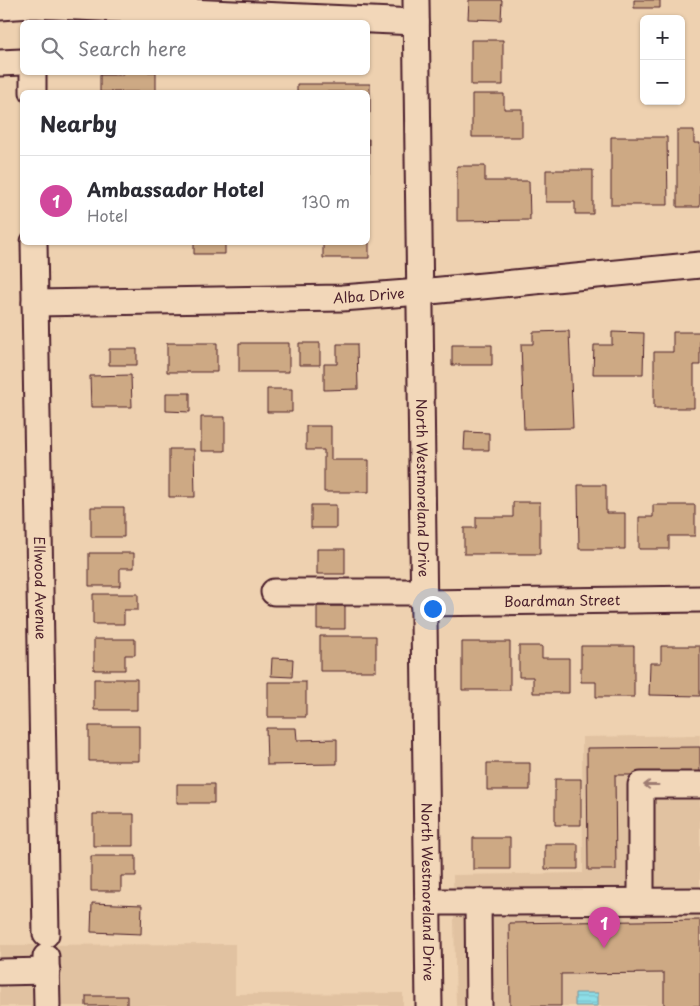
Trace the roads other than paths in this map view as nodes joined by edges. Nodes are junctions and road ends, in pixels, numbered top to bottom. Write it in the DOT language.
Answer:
graph roads {
  1 [pos="180,6"];
  2 [pos="0,7"];
  3 [pos="32,9"];
  4 [pos="416,11"];
  5 [pos="20,62"];
  6 [pos="0,63"];
  7 [pos="32,75"];
  8 [pos="33,90"];
  9 [pos="34,245"];
  10 [pos="700,265"];
  11 [pos="420,292"];
  12 [pos="35,303"];
  13 [pos="274,592"];
  14 [pos="423,598"];
  15 [pos="700,599"];
  16 [pos="700,785"];
  17 [pos="642,901"];
  18 [pos="700,901"];
  19 [pos="428,902"];
  20 [pos="478,902"];
  21 [pos="46,954"];
  22 [pos="0,972"];
  23 [pos="47,1006"];
  24 [pos="429,1006"];
  25 [pos="479,1006"];
  1 -- 3 [label="street"];
  1 -- 4 [label="street"];
  2 -- 3 [label="street"];
  4 -- 11 [label="street, North Westmoreland Drive"];
  5 -- 6 [label="street"];
  7 -- 8 [label="street"];
  9 -- 12 [label="street, Ellwood Avenue"];
  10 -- 11 [label="street, Alba Drive"];
  11 -- 12 [label="street, Alba Drive"];
  11 -- 14 [label="street, North Westmoreland Drive"];
  12 -- 21 [label="street, Ellwood Avenue"];
  13 -- 14 [label="street, Boardman Street"];
  14 -- 15 [label="street, Boardman Street"];
  14 -- 19 [label="street, North Westmoreland Drive"];
  16 -- 17 [label="street, one-way"];
  17 -- 18 [label="street"];
  17 -- 20 [label="street"];
  19 -- 20 [label="street"];
  19 -- 24 [label="street, North Westmoreland Drive"];
  20 -- 25 [label="street"];
  21 -- 22 [label="street"];
  21 -- 23 [label="street, Ellwood Avenue"];
}
